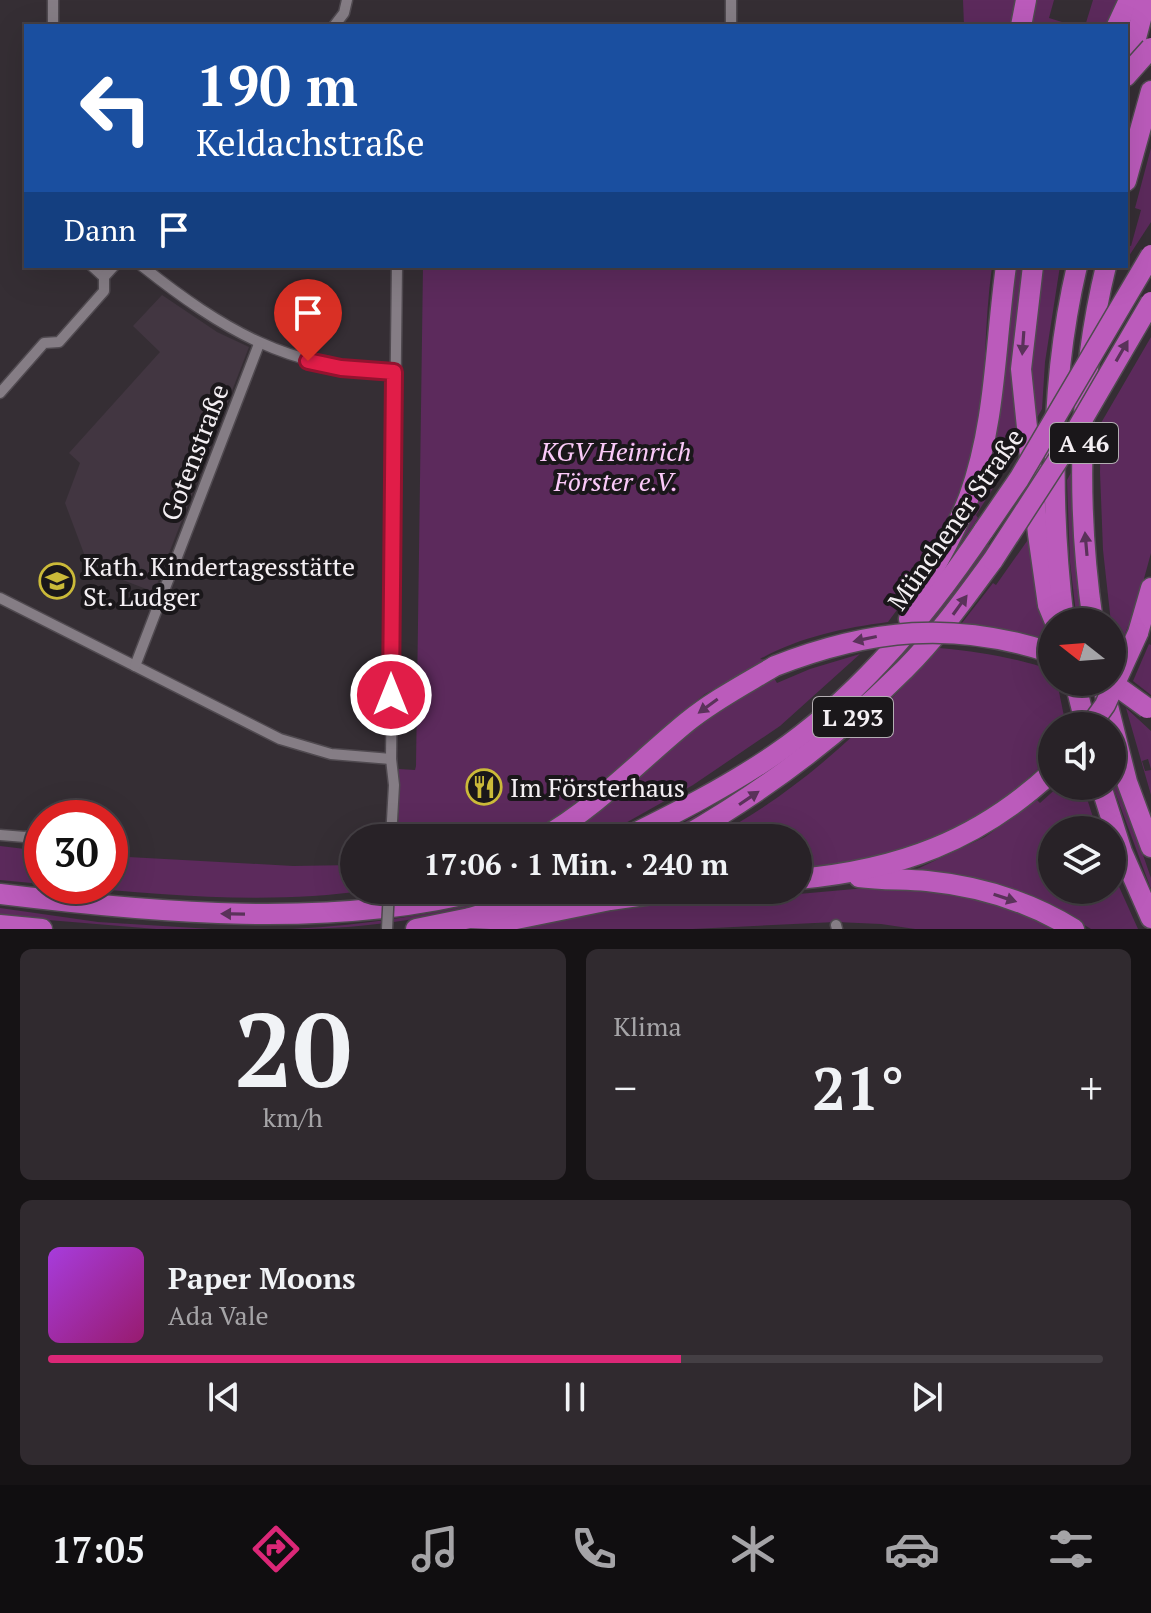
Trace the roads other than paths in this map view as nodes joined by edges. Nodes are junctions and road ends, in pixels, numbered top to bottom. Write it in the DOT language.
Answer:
graph roads {
  1 [pos="53,0"];
  2 [pos="347,0"];
  3 [pos="731,0"];
  4 [pos="1026,0"];
  5 [pos="1129,0"];
  6 [pos="1146,0"];
  7 [pos="53,24"];
  8 [pos="336,24"];
  9 [pos="731,24"];
  10 [pos="1021,24"];
  11 [pos="1118,24"];
  12 [pos="1151,48"];
  13 [pos="1128,68"];
  14 [pos="1128,74"];
  15 [pos="1151,91"];
  16 [pos="1128,174"];
  17 [pos="1151,255"];
  18 [pos="94,268"];
  19 [pos="112,268"];
  20 [pos="145,268"];
  21 [pos="397,268"];
  22 [pos="1006,268"];
  23 [pos="1033,268"];
  24 [pos="1077,268"];
  25 [pos="1106,268"];
  26 [pos="104,277"];
  27 [pos="1151,302"];
  28 [pos="259,344"];
  29 [pos="394,372"];
  30 [pos="0,393"];
  31 [pos="1151,588"];
  32 [pos="0,598"];
  33 [pos="1049,608"];
  34 [pos="1063,608"];
  35 [pos="1092,608"];
  36 [pos="900,641"];
  37 [pos="1038,649"];
  38 [pos="135,666"];
  39 [pos="1126,693"];
  40 [pos="1106,696"];
  41 [pos="1151,711"];
  42 [pos="1099,712"];
  43 [pos="391,759"];
  44 [pos="1038,785"];
  45 [pos="1105,800"];
  46 [pos="392,824"];
  47 [pos="564,824"];
  48 [pos="652,824"];
  49 [pos="706,824"];
  50 [pos="0,835"];
  51 [pos="24,837"];
  52 [pos="1151,847"];
  53 [pos="839,875"];
  54 [pos="812,878"];
  55 [pos="0,894"];
  56 [pos="354,904"];
  57 [pos="388,904"];
  58 [pos="418,904"];
  59 [pos="516,904"];
  60 [pos="590,904"];
  61 [pos="343,912"];
  62 [pos="470,918"];
  63 [pos="1151,918"];
  64 [pos="0,925"];
  65 [pos="42,929"];
  66 [pos="387,929"];
  67 [pos="416,929"];
  68 [pos="1074,929"];
  1 -- 7 [label="street"];
  2 -- 8 [label="street"];
  3 -- 9 [label="street"];
  4 -- 10 [label="highway"];
  5 -- 11 [label="highway"];
  6 -- 13 [label="highway"];
  12 -- 14 [label="highway, bridge"];
  15 -- 16 [label="highway"];
  17 -- 36 [label="highway, Münchener Straße / L 293, bridge"];
  18 -- 26 [label="street"];
  19 -- 26 [label="street"];
  20 -- 28 [label="street"];
  21 -- 29 [label="street"];
  22 -- 36 [label="highway"];
  23 -- 33 [label="highway, one-way"];
  24 -- 34 [label="highway, A 46"];
  35 -- 25 [label="highway, A 46, one-way"];
  26 -- 30 [label="street"];
  49 -- 27 [label="highway, Münchener Straße / L 293, one-way, bridge"];
  28 -- 29 [label="street"];
  28 -- 38 [label="street, Gotenstraße"];
  29 -- 43 [label="street"];
  31 -- 42 [label="highway, bridge"];
  32 -- 38 [label="street"];
  36 -- 48 [label="highway, Münchener Straße / L 293"];
  37 -- 47 [label="highway, one-way, bridge"];
  38 -- 43 [label="street"];
  39 -- 41 [label="highway, bridge"];
  40 -- 52 [label="highway"];
  43 -- 46 [label="street"];
  44 -- 53 [label="highway"];
  45 -- 63 [label="highway"];
  50 -- 51 [label="street"];
  53 -- 54 [label="highway"];
  53 -- 68 [label="highway, one-way"];
  61 -- 55 [label="highway, one-way"];
  56 -- 61 [label="highway"];
  57 -- 66 [label="street, bridge"];
  58 -- 61 [label="highway"];
  59 -- 62 [label="highway"];
  60 -- 62 [label="highway"];
  62 -- 67 [label="highway"];
  64 -- 65 [label="highway"];
}
